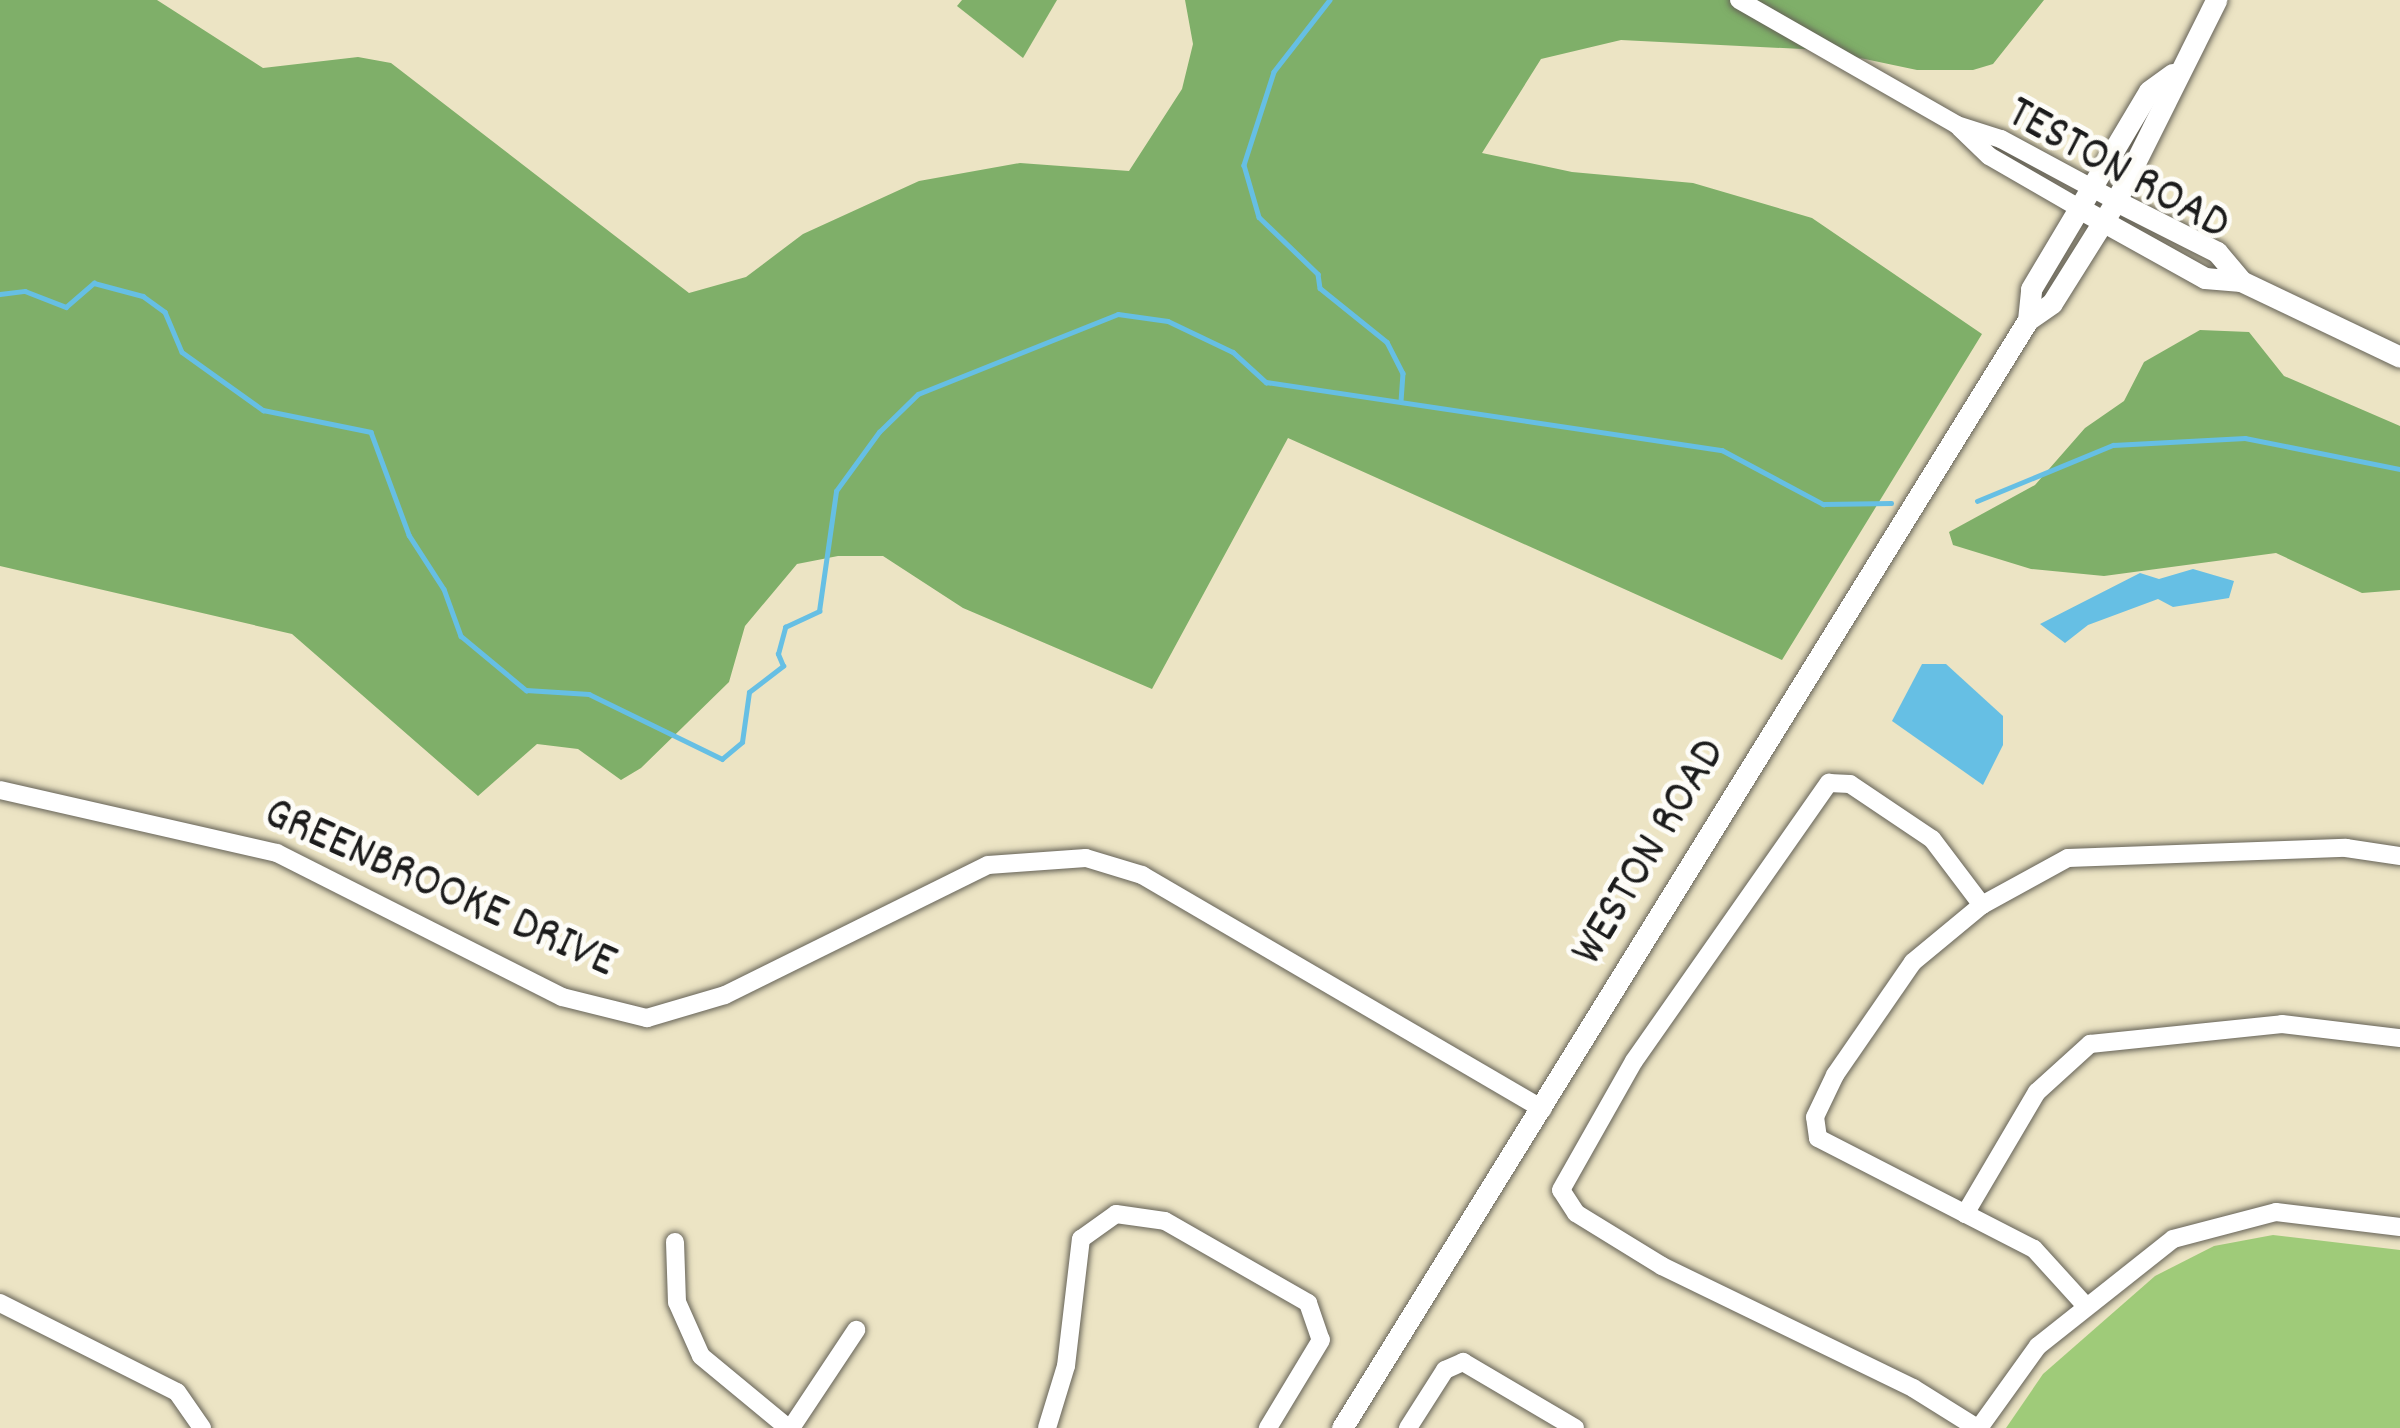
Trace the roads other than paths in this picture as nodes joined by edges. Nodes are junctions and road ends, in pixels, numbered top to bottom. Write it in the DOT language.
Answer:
graph roads {
  1 [pos="1739,0"];
  2 [pos="2216,0"];
  3 [pos="2172,74"];
  4 [pos="1957,124"];
  5 [pos="2091,188"];
  6 [pos="2116,201"];
  7 [pos="2079,208"];
  8 [pos="2102,222"];
  9 [pos="2241,280"];
  10 [pos="2028,320"];
  11 [pos="2400,357"];
  12 [pos="0,790"];
  13 [pos="2400,856"];
  14 [pos="1982,905"];
  15 [pos="2400,1038"];
  16 [pos="1544,1109"];
  17 [pos="1965,1214"];
  18 [pos="2400,1227"];
  19 [pos="675,1242"];
  20 [pos="0,1303"];
  21 [pos="2085,1305"];
  22 [pos="856,1330"];
  23 [pos="202,1428"];
  24 [pos="789,1428"];
  25 [pos="1047,1428"];
  26 [pos="1268,1428"];
  27 [pos="1342,1428"];
  28 [pos="1408,1428"];
  29 [pos="1575,1428"];
  30 [pos="1978,1428"];
  1 -- 4 [label="street, TESTON ROAD"];
  2 -- 3 [label="main road, WESTON ROAD"];
  3 -- 5 [label="main road, WESTON ROAD"];
  3 -- 6 [label="main road, WESTON ROAD"];
  4 -- 5 [label="street, TESTON ROAD"];
  4 -- 7 [label="street, TESTON ROAD"];
  5 -- 6 [label="street, TESTON ROAD"];
  5 -- 7 [label="main road, WESTON ROAD"];
  6 -- 8 [label="main road, WESTON ROAD"];
  6 -- 9 [label="main road, TESTON ROAD"];
  7 -- 8 [label="main road, TESTON ROAD"];
  7 -- 10 [label="main road, WESTON ROAD"];
  8 -- 9 [label="main road, TESTON ROAD"];
  8 -- 10 [label="main road, WESTON ROAD"];
  9 -- 11 [label="main road, TESTON ROAD"];
  10 -- 16 [label="main road, WESTON ROAD"];
  12 -- 16 [label="street, GREENBROOKE DRIVE"];
  13 -- 14 [label="street"];
  14 -- 17 [label="street"];
  14 -- 30 [label="street"];
  15 -- 17 [label="street"];
  16 -- 27 [label="main road, WESTON ROAD"];
  17 -- 21 [label="street"];
  18 -- 21 [label="street"];
  19 -- 24 [label="street"];
  20 -- 23 [label="street"];
  21 -- 30 [label="street"];
  22 -- 24 [label="street"];
  25 -- 26 [label="street"];
  28 -- 29 [label="street"];
}
